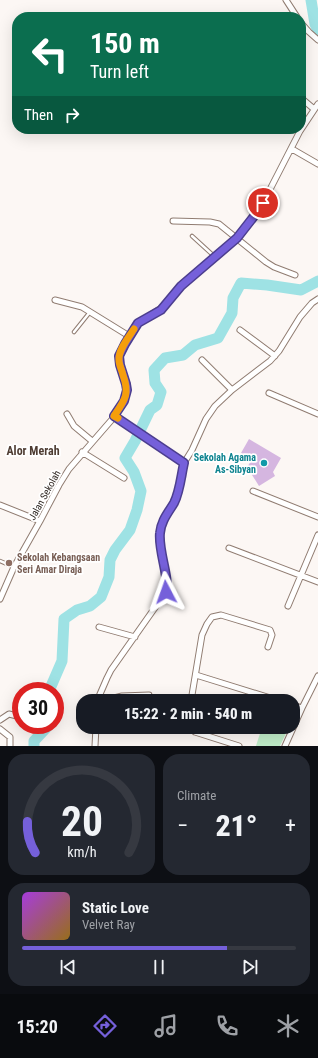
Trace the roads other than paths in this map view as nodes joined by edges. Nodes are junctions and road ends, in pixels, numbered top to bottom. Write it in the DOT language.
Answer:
graph roads {
  1 [pos="286,0"];
  2 [pos="294,12"];
  3 [pos="306,29"];
  4 [pos="318,40"];
  5 [pos="306,102"];
  6 [pos="318,104"];
  7 [pos="314,109"];
  8 [pos="306,122"];
  9 [pos="299,134"];
  10 [pos="292,149"];
  11 [pos="318,164"];
  12 [pos="173,221"];
  13 [pos="192,236"];
  14 [pos="237,238"];
  15 [pos="215,257"];
  16 [pos="295,275"];
  17 [pos="318,298"];
  18 [pos="55,300"];
  19 [pos="90,312"];
  20 [pos="240,330"];
  21 [pos="74,332"];
  22 [pos="130,336"];
  23 [pos="275,356"];
  24 [pos="202,360"];
  25 [pos="232,390"];
  26 [pos="269,393"];
  27 [pos="68,414"];
  28 [pos="318,414"];
  29 [pos="114,416"];
  30 [pos="92,441"];
  31 [pos="82,452"];
  32 [pos="184,463"];
  33 [pos="124,478"];
  34 [pos="253,491"];
  35 [pos="0,505"];
  36 [pos="318,517"];
  37 [pos="40,521"];
  38 [pos="318,536"];
  39 [pos="229,548"];
  40 [pos="0,562"];
  41 [pos="14,567"];
  42 [pos="302,575"];
  43 [pos="318,582"];
  44 [pos="0,598"];
  45 [pos="288,606"];
  46 [pos="99,626"];
  47 [pos="135,637"];
  48 [pos="268,647"];
  49 [pos="196,675"];
  50 [pos="318,676"];
  51 [pos="100,694"];
  52 [pos="192,694"];
  53 [pos="257,694"];
  54 [pos="302,708"];
  55 [pos="12,715"];
  56 [pos="0,720"];
  57 [pos="0,729"];
  58 [pos="96,734"];
  59 [pos="201,734"];
  60 [pos="10,746"];
  61 [pos="95,746"];
  62 [pos="240,746"];
  63 [pos="285,746"];
  1 -- 2 [label="street"];
  3 -- 4 [label="street"];
  5 -- 7 [label="street"];
  6 -- 7 [label="street, Jalan Sekolah"];
  7 -- 8 [label="street, Jalan Sekolah"];
  9 -- 10 [label="street, Jalan Sekolah"];
  10 -- 11 [label="street"];
  10 -- 14 [label="street, Jalan Sekolah"];
  12 -- 14 [label="street"];
  13 -- 15 [label="lane"];
  14 -- 15 [label="street, Jalan Sekolah"];
  14 -- 16 [label="street"];
  15 -- 22 [label="street, Jalan Sekolah"];
  17 -- 23 [label="street"];
  18 -- 19 [label="street"];
  19 -- 21 [label="lane"];
  19 -- 22 [label="street"];
  20 -- 23 [label="street"];
  22 -- 29 [label="street, Jalan Sekolah"];
  23 -- 25 [label="street"];
  24 -- 25 [label="street"];
  25 -- 32 [label="street"];
  26 -- 28 [label="street"];
  27 -- 30 [label="street"];
  29 -- 30 [label="street, Jalan Sekolah"];
  29 -- 32 [label="street"];
  30 -- 31 [label="street, Jalan Sekolah"];
  31 -- 33 [label="street"];
  31 -- 37 [label="street, Jalan Sekolah"];
  32 -- 47 [label="street"];
  34 -- 36 [label="street"];
  35 -- 37 [label="street"];
  37 -- 41 [label="street, Jalan Sekolah"];
  38 -- 42 [label="street"];
  39 -- 42 [label="street"];
  40 -- 41 [label="lane"];
  41 -- 44 [label="street, Jalan Sekolah"];
  42 -- 43 [label="street"];
  42 -- 45 [label="street"];
  46 -- 47 [label="street"];
  47 -- 51 [label="street"];
  48 -- 49 [label="street"];
  49 -- 52 [label="street"];
  49 -- 53 [label="street"];
  50 -- 54 [label="street"];
  54 -- 63 [label="street"];
  55 -- 56 [label="street"];
  57 -- 60 [label="street"];
  58 -- 61 [label="street"];
  59 -- 62 [label="street"];
}
